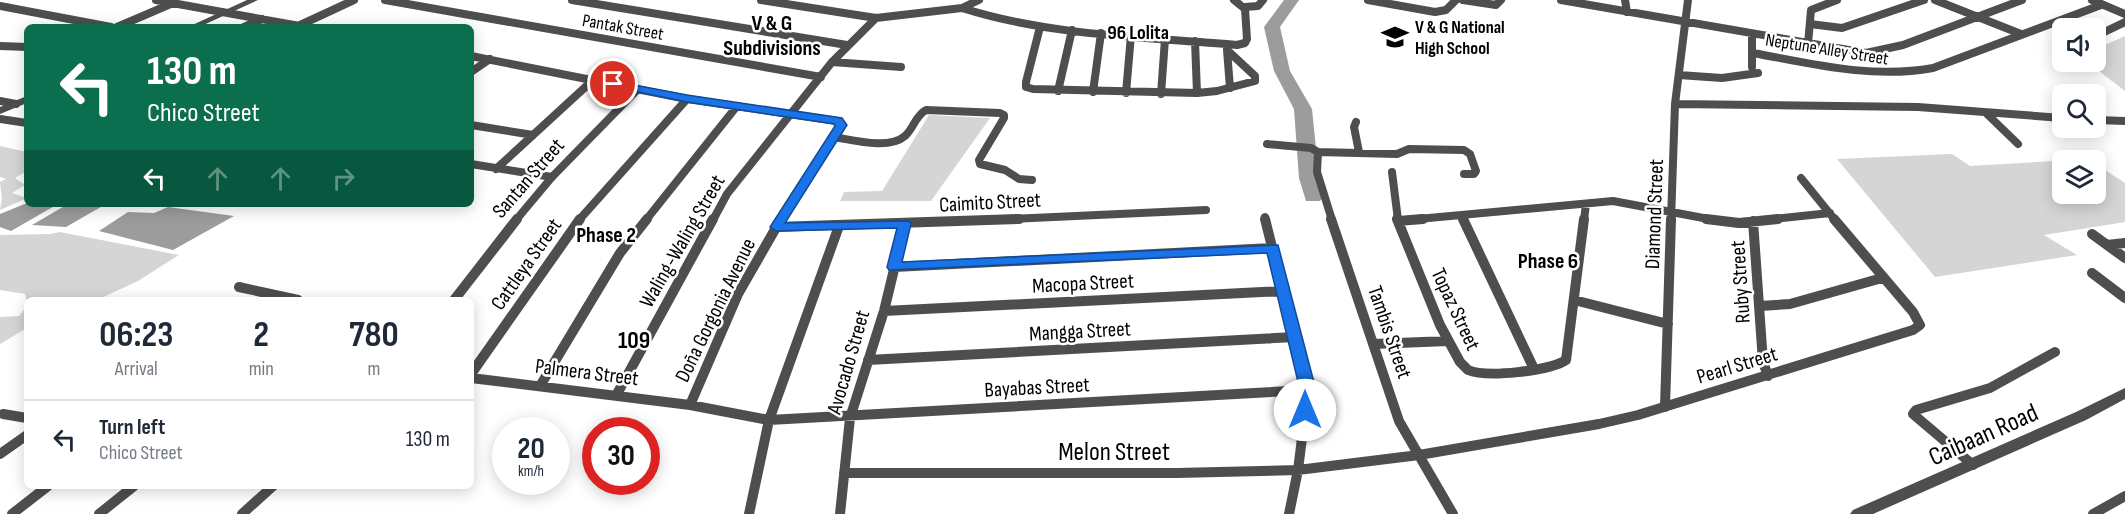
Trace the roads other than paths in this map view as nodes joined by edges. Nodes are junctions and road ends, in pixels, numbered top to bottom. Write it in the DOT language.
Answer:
graph roads {
  1 [pos="156,0"];
  2 [pos="254,0"];
  3 [pos="354,0"];
  4 [pos="385,0"];
  5 [pos="572,0"];
  6 [pos="761,0"];
  7 [pos="979,0"];
  8 [pos="1234,0"];
  9 [pos="1263,0"];
  10 [pos="1368,0"];
  11 [pos="1456,0"];
  12 [pos="1463,0"];
  13 [pos="1561,0"];
  14 [pos="1625,0"];
  15 [pos="1688,0"];
  16 [pos="1837,0"];
  17 [pos="1924,0"];
  18 [pos="1935,0"];
  19 [pos="2022,0"];
  20 [pos="2092,0"];
  21 [pos="173,3"];
  22 [pos="1499,3"];
  23 [pos="2101,5"];
  24 [pos="0,6"];
  25 [pos="1245,7"];
  26 [pos="962,8"];
  27 [pos="1627,12"];
  28 [pos="225,13"];
  29 [pos="2125,14"];
  30 [pos="1977,16"];
  31 [pos="876,18"];
  32 [pos="262,19"];
  33 [pos="2125,22"];
  34 [pos="1686,23"];
  35 [pos="95,24"];
  36 [pos="124,24"];
  37 [pos="199,24"];
  38 [pos="251,24"];
  39 [pos="286,24"];
  40 [pos="306,24"];
  41 [pos="1810,24"];
  42 [pos="1040,27"];
  43 [pos="1072,30"];
  44 [pos="2106,31"];
  45 [pos="1101,33"];
  46 [pos="2021,34"];
  47 [pos="1131,35"];
  48 [pos="1752,35"];
  49 [pos="1165,39"];
  50 [pos="1195,41"];
  51 [pos="1808,44"];
  52 [pos="847,45"];
  53 [pos="0,46"];
  54 [pos="24,47"];
  55 [pos="1227,47"];
  56 [pos="1753,52"];
  57 [pos="474,56"];
  58 [pos="490,59"];
  59 [pos="832,62"];
  60 [pos="902,67"];
  61 [pos="474,70"];
  62 [pos="1679,75"];
  63 [pos="821,77"];
  64 [pos="593,80"];
  65 [pos="1230,88"];
  66 [pos="638,89"];
  67 [pos="1059,91"];
  68 [pos="1093,92"];
  69 [pos="1126,93"];
  70 [pos="1197,93"];
  71 [pos="1161,94"];
  72 [pos="687,99"];
  73 [pos="24,100"];
  74 [pos="0,101"];
  75 [pos="16,104"];
  76 [pos="1675,104"];
  77 [pos="737,106"];
  78 [pos="0,111"];
  79 [pos="791,114"];
  80 [pos="1987,114"];
  81 [pos="2052,117"];
  82 [pos="0,119"];
  83 [pos="2106,120"];
  84 [pos="2115,120"];
  85 [pos="2125,121"];
  86 [pos="1356,122"];
  87 [pos="24,123"];
  88 [pos="474,125"];
  89 [pos="2125,129"];
  90 [pos="533,135"];
  91 [pos="834,137"];
  92 [pos="1267,144"];
  93 [pos="2018,144"];
  94 [pos="1318,152"];
  95 [pos="1359,152"];
  96 [pos="474,164"];
  97 [pos="496,168"];
  98 [pos="1392,172"];
  99 [pos="1464,174"];
  100 [pos="552,177"];
  101 [pos="1801,178"];
  102 [pos="1032,180"];
  103 [pos="1586,204"];
  104 [pos="1206,210"];
  105 [pos="1673,212"];
  106 [pos="1830,213"];
  107 [pos="1462,216"];
  108 [pos="1265,217"];
  109 [pos="1398,221"];
  110 [pos="1753,221"];
  111 [pos="905,224"];
  112 [pos="838,226"];
  113 [pos="776,227"];
  114 [pos="2092,234"];
  115 [pos="2125,243"];
  116 [pos="2107,245"];
  117 [pos="1273,248"];
  118 [pos="2125,258"];
  119 [pos="894,267"];
  120 [pos="2092,273"];
  121 [pos="1882,278"];
  122 [pos="239,287"];
  123 [pos="1284,291"];
  124 [pos="284,297"];
  125 [pos="456,297"];
  126 [pos="2125,298"];
  127 [pos="1574,300"];
  128 [pos="1760,306"];
  129 [pos="884,311"];
  130 [pos="1668,324"];
  131 [pos="1295,337"];
  132 [pos="1448,341"];
  133 [pos="1373,344"];
  134 [pos="2055,352"];
  135 [pos="868,360"];
  136 [pos="1534,369"];
  137 [pos="474,372"];
  138 [pos="474,376"];
  139 [pos="1768,376"];
  140 [pos="540,386"];
  141 [pos="1308,390"];
  142 [pos="2125,393"];
  143 [pos="617,394"];
  144 [pos="690,405"];
  145 [pos="1665,407"];
  146 [pos="3,414"];
  147 [pos="24,418"];
  148 [pos="850,418"];
  149 [pos="769,420"];
  150 [pos="24,437"];
  151 [pos="0,454"];
  152 [pos="1419,454"];
  153 [pos="1384,458"];
  154 [pos="1973,465"];
  155 [pos="1298,470"];
  156 [pos="844,473"];
  157 [pos="44,489"];
  158 [pos="130,489"];
  159 [pos="270,489"];
  160 [pos="2125,496"];
  161 [pos="12,514"];
  162 [pos="99,514"];
  163 [pos="242,514"];
  164 [pos="749,514"];
  165 [pos="840,514"];
  166 [pos="1289,514"];
  167 [pos="1453,514"];
  168 [pos="1857,514"];
  169 [pos="2093,514"];
  1 -- 21 [label="street"];
  2 -- 28 [label="street"];
  3 -- 40 [label="street"];
  4 -- 63 [label="street, Pantak Street"];
  5 -- 52 [label="street"];
  6 -- 31 [label="street"];
  7 -- 26 [label="street"];
  8 -- 25 [label="street"];
  9 -- 25 [label="street"];
  10 -- 11 [label="street"];
  12 -- 22 [label="street"];
  13 -- 27 [label="street"];
  14 -- 27 [label="street"];
  15 -- 34 [label="street, Diamond Street"];
  16 -- 41 [label="street"];
  17 -- 41 [label="street"];
  18 -- 30 [label="street"];
  19 -- 30 [label="street"];
  20 -- 23 [label="street"];
  21 -- 28 [label="street"];
  21 -- 36 [label="street"];
  23 -- 29 [label="street"];
  23 -- 46 [label="street, Neptune Alley Street"];
  24 -- 35 [label="street"];
  25 -- 55 [label="street"];
  26 -- 31 [label="street"];
  26 -- 42 [label="street"];
  27 -- 34 [label="street"];
  28 -- 32 [label="street"];
  28 -- 37 [label="street"];
  30 -- 46 [label="street"];
  30 -- 51 [label="street"];
  31 -- 52 [label="street, Waling-Waling Street"];
  32 -- 38 [label="street"];
  32 -- 39 [label="street"];
  33 -- 44 [label="street"];
  34 -- 48 [label="street"];
  34 -- 62 [label="street, Diamond Street"];
  41 -- 51 [label="street"];
  42 -- 43 [label="street"];
  42 -- 67 [label="street"];
  43 -- 45 [label="street"];
  43 -- 67 [label="street"];
  45 -- 47 [label="street"];
  45 -- 68 [label="street"];
  46 -- 56 [label="street, Neptune Alley Street"];
  47 -- 49 [label="street"];
  47 -- 69 [label="street"];
  48 -- 51 [label="street"];
  48 -- 56 [label="street"];
  49 -- 50 [label="street"];
  49 -- 71 [label="street"];
  50 -- 55 [label="street"];
  50 -- 70 [label="street"];
  52 -- 59 [label="street, Waling-Waling Street"];
  53 -- 54 [label="street"];
  55 -- 65 [label="street"];
  55 -- 65 [label="street"];
  56 -- 62 [label="street"];
  57 -- 58 [label="street"];
  58 -- 61 [label="street"];
  58 -- 64 [label="street"];
  59 -- 60 [label="street"];
  59 -- 63 [label="street, Waling-Waling Street"];
  62 -- 76 [label="street, Diamond Street"];
  63 -- 79 [label="street, Waling-Waling Street"];
  64 -- 66 [label="street"];
  64 -- 90 [label="street"];
  65 -- 70 [label="street"];
  66 -- 72 [label="street"];
  66 -- 100 [label="street, Santan Street"];
  67 -- 68 [label="street"];
  68 -- 69 [label="street"];
  69 -- 71 [label="street"];
  70 -- 71 [label="street"];
  72 -- 77 [label="street"];
  72 -- 137 [label="street, Cattleya Street"];
  73 -- 75 [label="street"];
  74 -- 75 [label="street"];
  75 -- 78 [label="street"];
  76 -- 80 [label="street"];
  76 -- 105 [label="street, Diamond Street"];
  77 -- 79 [label="street"];
  77 -- 140 [label="street"];
  79 -- 91 [label="street"];
  79 -- 143 [label="street, Waling-Waling Street"];
  80 -- 81 [label="street"];
  80 -- 93 [label="street"];
  82 -- 87 [label="street"];
  83 -- 84 [label="street"];
  84 -- 85 [label="street"];
  84 -- 89 [label="street"];
  86 -- 95 [label="street"];
  88 -- 90 [label="street"];
  90 -- 97 [label="street"];
  91 -- 102 [label="street"];
  91 -- 113 [label="street, Doña Gorgonia Avenue"];
  92 -- 94 [label="street"];
  94 -- 95 [label="street"];
  94 -- 133 [label="street, Tambis Street"];
  95 -- 99 [label="street"];
  96 -- 97 [label="street"];
  97 -- 100 [label="street"];
  98 -- 109 [label="street, Topaz Street"];
  100 -- 125 [label="street, Santan Street"];
  101 -- 106 [label="street, Pearl Street"];
  103 -- 105 [label="street"];
  103 -- 107 [label="street"];
  103 -- 127 [label="street, Topaz Street"];
  104 -- 111 [label="street, Caimito Street"];
  105 -- 110 [label="street"];
  105 -- 130 [label="street, Diamond Street"];
  106 -- 110 [label="street"];
  106 -- 121 [label="street, Pearl Street"];
  107 -- 109 [label="street"];
  107 -- 136 [label="street"];
  108 -- 117 [label="street"];
  109 -- 132 [label="street, Topaz Street"];
  110 -- 128 [label="street, Ruby Street"];
  111 -- 112 [label="street, Caimito Street"];
  111 -- 119 [label="street, Avocado Street"];
  112 -- 113 [label="street, Caimito Street"];
  112 -- 149 [label="street"];
  113 -- 144 [label="street, Doña Gorgonia Avenue"];
  114 -- 116 [label="street"];
  115 -- 116 [label="street"];
  116 -- 118 [label="street"];
  117 -- 119 [label="street"];
  117 -- 123 [label="street"];
  119 -- 129 [label="street, Avocado Street"];
  120 -- 126 [label="street"];
  121 -- 128 [label="street"];
  121 -- 139 [label="street, Pearl Street"];
  122 -- 124 [label="street"];
  123 -- 129 [label="street, Macopa Street"];
  123 -- 131 [label="street"];
  127 -- 130 [label="street"];
  127 -- 136 [label="street, Topaz Street"];
  128 -- 139 [label="street, Ruby Street"];
  129 -- 135 [label="street, Avocado Street"];
  130 -- 145 [label="street, Diamond Street"];
  131 -- 135 [label="street, Mangga Street"];
  131 -- 141 [label="street"];
  132 -- 133 [label="street"];
  132 -- 136 [label="street, Topaz Street"];
  133 -- 152 [label="street, Tambis Street"];
  134 -- 154 [label="street"];
  135 -- 148 [label="street, Avocado Street"];
  138 -- 140 [label="street, Palmera Street"];
  139 -- 145 [label="street, Pearl Street"];
  140 -- 143 [label="street, Palmera Street"];
  141 -- 148 [label="street, Bayabas Street"];
  141 -- 155 [label="street"];
  142 -- 154 [label="street, Caibaan Road"];
  143 -- 144 [label="street, Palmera Street"];
  144 -- 149 [label="street, Palmera Street"];
  145 -- 152 [label="street, Pearl Street"];
  146 -- 147 [label="street"];
  148 -- 149 [label="street, Bayabas Street"];
  148 -- 156 [label="street, Avocado Street"];
  149 -- 164 [label="street"];
  150 -- 151 [label="street"];
  152 -- 153 [label="street, Pearl Street"];
  152 -- 167 [label="street, Tambis Street"];
  153 -- 155 [label="street, Melon Street"];
  154 -- 168 [label="street, Caibaan Road"];
  155 -- 156 [label="street, Melon Street"];
  155 -- 166 [label="street"];
  156 -- 165 [label="street, Avocado Street"];
  157 -- 161 [label="street"];
  158 -- 162 [label="street"];
  159 -- 163 [label="street"];
  160 -- 169 [label="street"];
}
